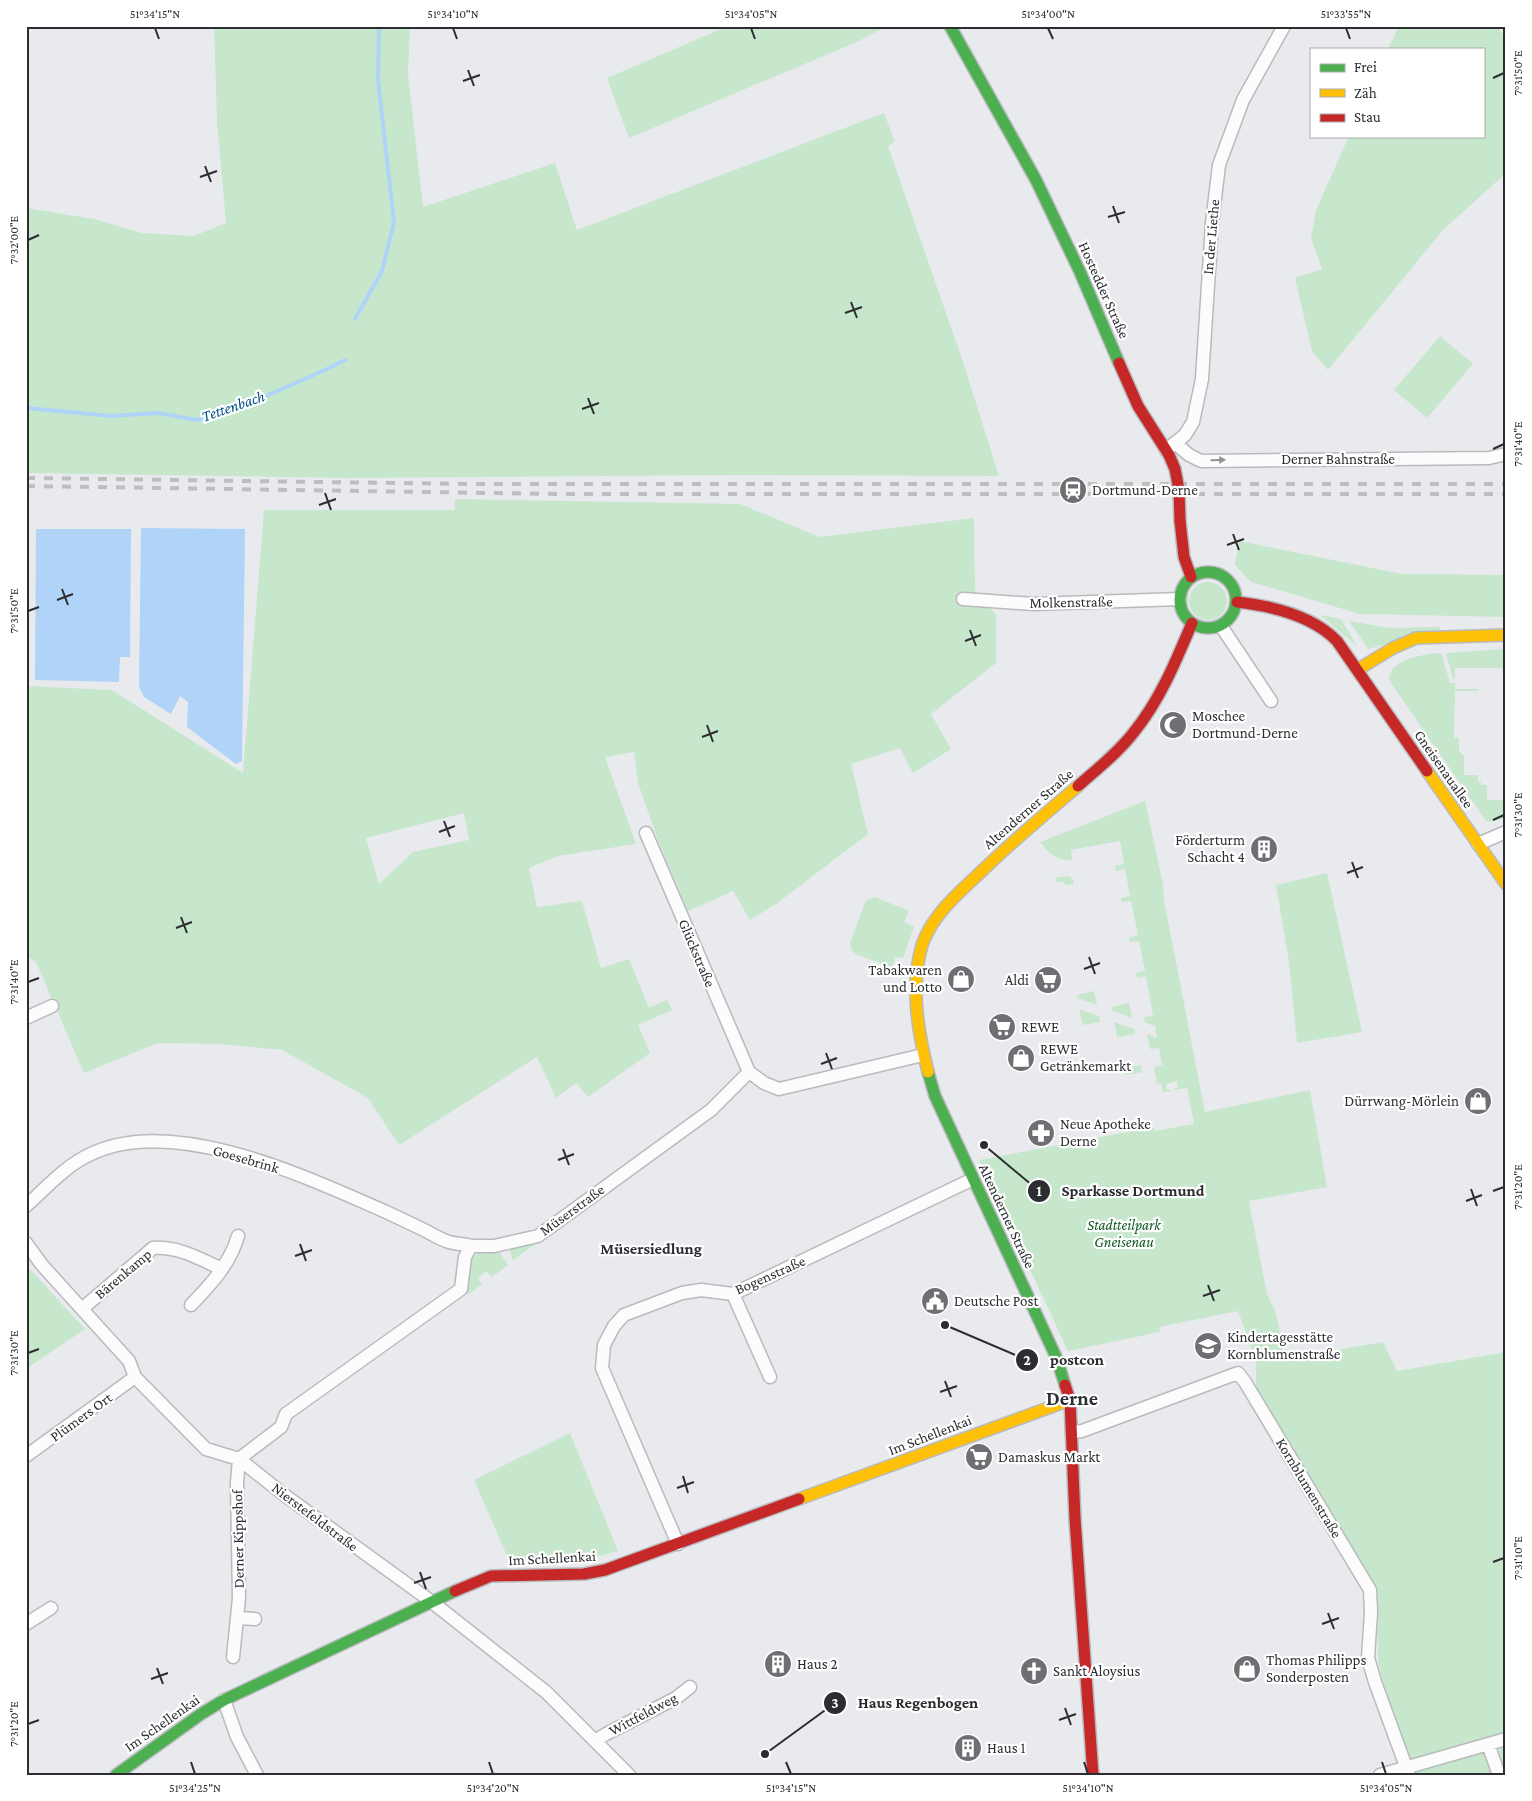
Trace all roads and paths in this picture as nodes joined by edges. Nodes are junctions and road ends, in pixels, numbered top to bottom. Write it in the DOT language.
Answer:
graph roads {
  1 [pos="950,26"];
  2 [pos="1284,26"];
  3 [pos="1170,447"];
  4 [pos="1506,454"];
  5 [pos="1191,577"];
  6 [pos="963,599"];
  7 [pos="1180,599"];
  8 [pos="1237,602"];
  9 [pos="1192,624"];
  10 [pos="1221,626"];
  11 [pos="1506,634"];
  12 [pos="1357,670"];
  13 [pos="1271,701"];
  14 [pos="1506,832"];
  15 [pos="646,833"];
  16 [pos="1478,844"];
  17 [pos="1506,884"];
  18 [pos="52,1006"];
  19 [pos="26,1018"];
  20 [pos="923,1056"];
  21 [pos="749,1072"];
  22 [pos="973,1179"];
  23 [pos="26,1206"];
  24 [pos="238,1236"];
  25 [pos="26,1242"];
  26 [pos="472,1246"];
  27 [pos="222,1270"];
  28 [pos="733,1294"];
  29 [pos="191,1304"];
  30 [pos="83,1308"];
  31 [pos="134,1377"];
  32 [pos="770,1377"];
  33 [pos="1070,1400"];
  34 [pos="1072,1432"];
  35 [pos="26,1456"];
  36 [pos="240,1459"];
  37 [pos="678,1544"];
  38 [pos="432,1602"];
  39 [pos="51,1608"];
  40 [pos="238,1618"];
  41 [pos="255,1619"];
  42 [pos="26,1624"];
  43 [pos="234,1657"];
  44 [pos="690,1687"];
  45 [pos="224,1700"];
  46 [pos="1506,1739"];
  47 [pos="596,1741"];
  48 [pos="1488,1744"];
  49 [pos="1408,1771"];
  50 [pos="116,1775"];
  51 [pos="257,1775"];
  52 [pos="629,1775"];
  53 [pos="1093,1775"];
  54 [pos="1380,1775"];
  55 [pos="1500,1775"];
  1 -- 3 [label="main road, Hostedder Straße"];
  2 -- 3 [label="street, In der Liethe"];
  3 -- 4 [label="street, Derner Bahnstraße, one-way"];
  3 -- 5 [label="main road, Hostedder Straße, bridge"];
  5 -- 7 [label="main road"];
  5 -- 8 [label="main road"];
  6 -- 7 [label="street, Molkenstraße"];
  7 -- 9 [label="main road"];
  8 -- 10 [label="main road"];
  8 -- 12 [label="main road, Gneisenauallee"];
  9 -- 10 [label="main road"];
  9 -- 20 [label="main road, Altenderner Straße"];
  10 -- 13 [label="street"];
  11 -- 12 [label="main road"];
  12 -- 16 [label="main road, Gneisenauallee"];
  14 -- 16 [label="street"];
  15 -- 21 [label="street, Glückstraße"];
  16 -- 17 [label="main road, Gneisenauallee"];
  18 -- 19 [label="street"];
  20 -- 21 [label="street"];
  20 -- 22 [label="main road, Altenderner Straße"];
  21 -- 26 [label="street, Müserstraße"];
  22 -- 28 [label="street, Bogenstraße"];
  22 -- 33 [label="main road, Altenderner Straße"];
  23 -- 26 [label="street, Goesebrink"];
  24 -- 27 [label="street"];
  25 -- 30 [label="street, Nierstefeldstraße"];
  26 -- 36 [label="street"];
  27 -- 29 [label="street"];
  27 -- 30 [label="street, Bärenkamp"];
  28 -- 32 [label="street"];
  28 -- 37 [label="street, Bogenstraße"];
  30 -- 31 [label="street, Nierstefeldstraße"];
  31 -- 35 [label="street, Plümers Ort"];
  31 -- 36 [label="street, Nierstefeldstraße"];
  33 -- 34 [label="main road, Altenderner Straße"];
  33 -- 37 [label="main road, Im Schellenkai"];
  34 -- 49 [label="street, Kornblumenstraße"];
  34 -- 53 [label="main road, Altenderner Straße"];
  36 -- 38 [label="street, Nierstefeldstraße"];
  36 -- 40 [label="street, Derner Kippshof"];
  37 -- 38 [label="main road, Im Schellenkai"];
  38 -- 45 [label="main road, Im Schellenkai"];
  38 -- 47 [label="street, Nierstefeldstraße"];
  39 -- 42 [label="street"];
  40 -- 41 [label="street"];
  40 -- 43 [label="street, Derner Kippshof"];
  44 -- 47 [label="street, Wittfeldweg"];
  45 -- 50 [label="main road, Im Schellenkai"];
  45 -- 51 [label="street"];
  46 -- 48 [label="street"];
  47 -- 52 [label="street, Nierstefeldstraße"];
  48 -- 49 [label="street"];
  48 -- 55 [label="street"];
  49 -- 54 [label="street"];
}
